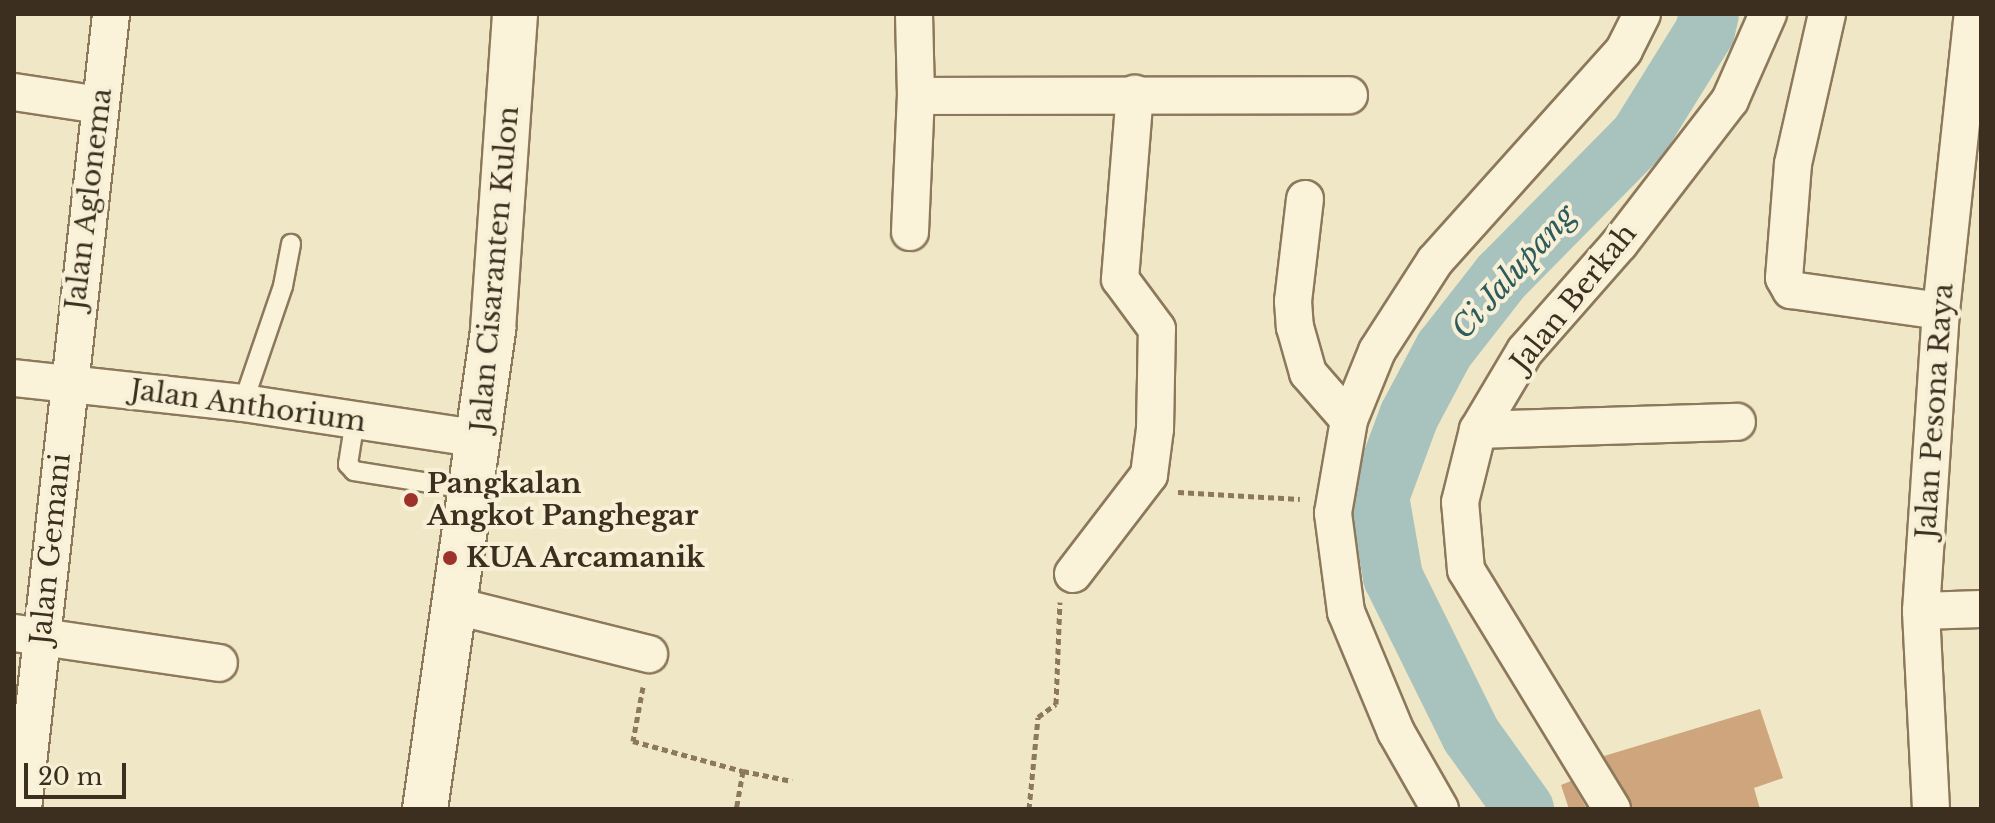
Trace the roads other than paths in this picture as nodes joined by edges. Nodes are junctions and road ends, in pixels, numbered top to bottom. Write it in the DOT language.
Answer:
graph roads {
  1 [pos="111,14"];
  2 [pos="515,14"];
  3 [pos="914,14"];
  4 [pos="1642,14"];
  5 [pos="1768,14"];
  6 [pos="1827,14"];
  7 [pos="1976,22"];
  8 [pos="14,92"];
  9 [pos="1135,94"];
  10 [pos="1349,95"];
  11 [pos="916,96"];
  12 [pos="100,105"];
  13 [pos="1305,199"];
  14 [pos="910,232"];
  15 [pos="291,244"];
  16 [pos="1941,311"];
  17 [pos="14,378"];
  18 [pos="68,384"];
  19 [pos="243,403"];
  20 [pos="355,420"];
  21 [pos="1349,420"];
  22 [pos="1737,422"];
  23 [pos="1478,430"];
  24 [pos="480,439"];
  25 [pos="473,490"];
  26 [pos="1068,582"];
  27 [pos="456,606"];
  28 [pos="1981,609"];
  29 [pos="1921,611"];
  30 [pos="28,635"];
  31 [pos="649,654"];
  32 [pos="219,663"];
  33 [pos="23,809"];
  34 [pos="425,809"];
  35 [pos="1440,809"];
  36 [pos="1612,809"];
  37 [pos="1931,809"];
  1 -- 12 [label="street, Jalan Aglonema"];
  2 -- 24 [label="main road, Jalan Cisaranten Kulon"];
  3 -- 11 [label="street"];
  4 -- 21 [label="street"];
  5 -- 23 [label="street, Jalan Berkah"];
  6 -- 16 [label="street"];
  7 -- 16 [label="street, Jalan Pesona Raya"];
  8 -- 12 [label="street"];
  9 -- 10 [label="street"];
  9 -- 11 [label="street"];
  9 -- 26 [label="street"];
  11 -- 14 [label="street"];
  12 -- 18 [label="street, Jalan Aglonema"];
  13 -- 21 [label="street"];
  15 -- 19 [label="lane"];
  16 -- 29 [label="street, Jalan Pesona Raya"];
  17 -- 18 [label="street, Jalan Anthorium"];
  18 -- 19 [label="street, Jalan Anthorium"];
  18 -- 30 [label="street, Jalan Gemani"];
  19 -- 20 [label="street, Jalan Anthorium"];
  20 -- 24 [label="street, Jalan Anthorium"];
  20 -- 25 [label="lane"];
  21 -- 35 [label="street"];
  22 -- 23 [label="street"];
  23 -- 36 [label="street, Jalan Berkah"];
  24 -- 25 [label="main road, Jalan Cisaranten Kulon"];
  25 -- 27 [label="main road, Jalan Cisaranten Kulon"];
  27 -- 31 [label="street"];
  27 -- 34 [label="main road, Jalan Cisaranten Kulon"];
  28 -- 29 [label="street"];
  29 -- 37 [label="street, Jalan Pesona Raya"];
  30 -- 32 [label="street"];
  30 -- 33 [label="street, Jalan Gemani"];
}
